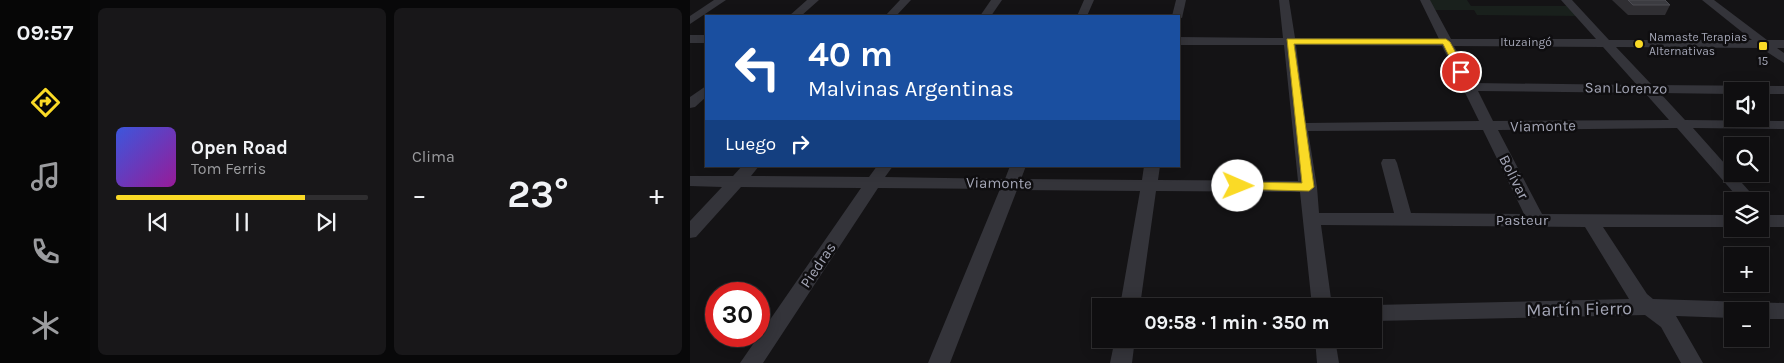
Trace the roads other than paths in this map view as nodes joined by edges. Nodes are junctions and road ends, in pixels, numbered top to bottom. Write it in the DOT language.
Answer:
graph roads {
  1 [pos="721,0"];
  2 [pos="814,0"];
  3 [pos="906,0"];
  4 [pos="997,0"];
  5 [pos="1089,0"];
  6 [pos="1181,0"];
  7 [pos="1284,0"];
  8 [pos="1425,0"];
  9 [pos="1566,0"];
  10 [pos="1707,0"];
  11 [pos="795,15"];
  12 [pos="891,15"];
  13 [pos="987,15"];
  14 [pos="1082,15"];
  15 [pos="1178,15"];
  16 [pos="690,22"];
  17 [pos="690,39"];
  18 [pos="705,39"];
  19 [pos="1180,41"];
  20 [pos="1290,41"];
  21 [pos="1446,42"];
  22 [pos="1605,42"];
  23 [pos="1764,44"];
  24 [pos="1784,44"];
  25 [pos="1784,58"];
  26 [pos="1469,87"];
  27 [pos="1648,88"];
  28 [pos="1784,90"];
  29 [pos="705,91"];
  30 [pos="690,104"];
  31 [pos="1681,124"];
  32 [pos="1784,125"];
  33 [pos="1301,127"];
  34 [pos="1489,127"];
  35 [pos="1390,163"];
  36 [pos="750,167"];
  37 [pos="884,167"];
  38 [pos="1018,167"];
  39 [pos="1152,167"];
  40 [pos="690,181"];
  41 [pos="738,181"];
  42 [pos="875,182"];
  43 [pos="1011,184"];
  44 [pos="1148,185"];
  45 [pos="1309,187"];
  46 [pos="1742,192"];
  47 [pos="1312,219"];
  48 [pos="1404,219"];
  49 [pos="1536,220"];
  50 [pos="1590,220"];
  51 [pos="1724,221"];
  52 [pos="690,232"];
  53 [pos="1131,298"];
  54 [pos="1321,298"];
  55 [pos="1649,307"];
  56 [pos="1784,311"];
  57 [pos="1382,313"];
  58 [pos="1124,348"];
  59 [pos="1326,348"];
  60 [pos="751,363"];
  61 [pos="939,363"];
  62 [pos="1121,363"];
  63 [pos="1328,363"];
  64 [pos="1692,363"];
  1 -- 16 [label="street"];
  2 -- 11 [label="street"];
  3 -- 12 [label="street"];
  4 -- 13 [label="street"];
  5 -- 14 [label="street"];
  6 -- 15 [label="street"];
  7 -- 20 [label="street"];
  8 -- 21 [label="street, Bolívar"];
  9 -- 22 [label="street"];
  10 -- 23 [label="street"];
  17 -- 18 [label="street"];
  19 -- 20 [label="street, Ituzaingó"];
  20 -- 21 [label="street, Ituzaingó"];
  20 -- 33 [label="street"];
  21 -- 22 [label="street, Ituzaingó"];
  21 -- 26 [label="street, Bolívar"];
  22 -- 23 [label="street, Ituzaingó"];
  22 -- 27 [label="street"];
  23 -- 24 [label="street, Ituzaingó"];
  23 -- 25 [label="street"];
  26 -- 27 [label="street, San Lorenzo"];
  26 -- 34 [label="street, Bolívar"];
  27 -- 28 [label="street, San Lorenzo"];
  27 -- 31 [label="street"];
  29 -- 30 [label="street"];
  31 -- 32 [label="street, Viamonte"];
  31 -- 34 [label="street, Viamonte"];
  31 -- 46 [label="street"];
  33 -- 34 [label="street, Viamonte"];
  33 -- 45 [label="street"];
  34 -- 49 [label="street, Bolívar"];
  35 -- 48 [label="street"];
  36 -- 41 [label="street"];
  37 -- 42 [label="street, Piedras"];
  38 -- 43 [label="street"];
  39 -- 44 [label="street"];
  40 -- 41 [label="street, Viamonte"];
  41 -- 42 [label="street, Viamonte"];
  41 -- 52 [label="street"];
  42 -- 43 [label="street, Viamonte"];
  42 -- 60 [label="street, Piedras"];
  43 -- 44 [label="street, Viamonte"];
  43 -- 61 [label="street"];
  44 -- 45 [label="street, Viamonte"];
  44 -- 53 [label="street"];
  45 -- 47 [label="street"];
  47 -- 48 [label="street, Pasteur"];
  47 -- 54 [label="street"];
  48 -- 49 [label="street, Pasteur"];
  49 -- 50 [label="street, Pasteur"];
  50 -- 51 [label="street, Pasteur"];
  50 -- 55 [label="street"];
  55 -- 56 [label="street, Martín Fierro"];
  55 -- 57 [label="street, Martín Fierro"];
  55 -- 64 [label="street"];
  58 -- 62 [label="street"];
  59 -- 63 [label="street"];
}
